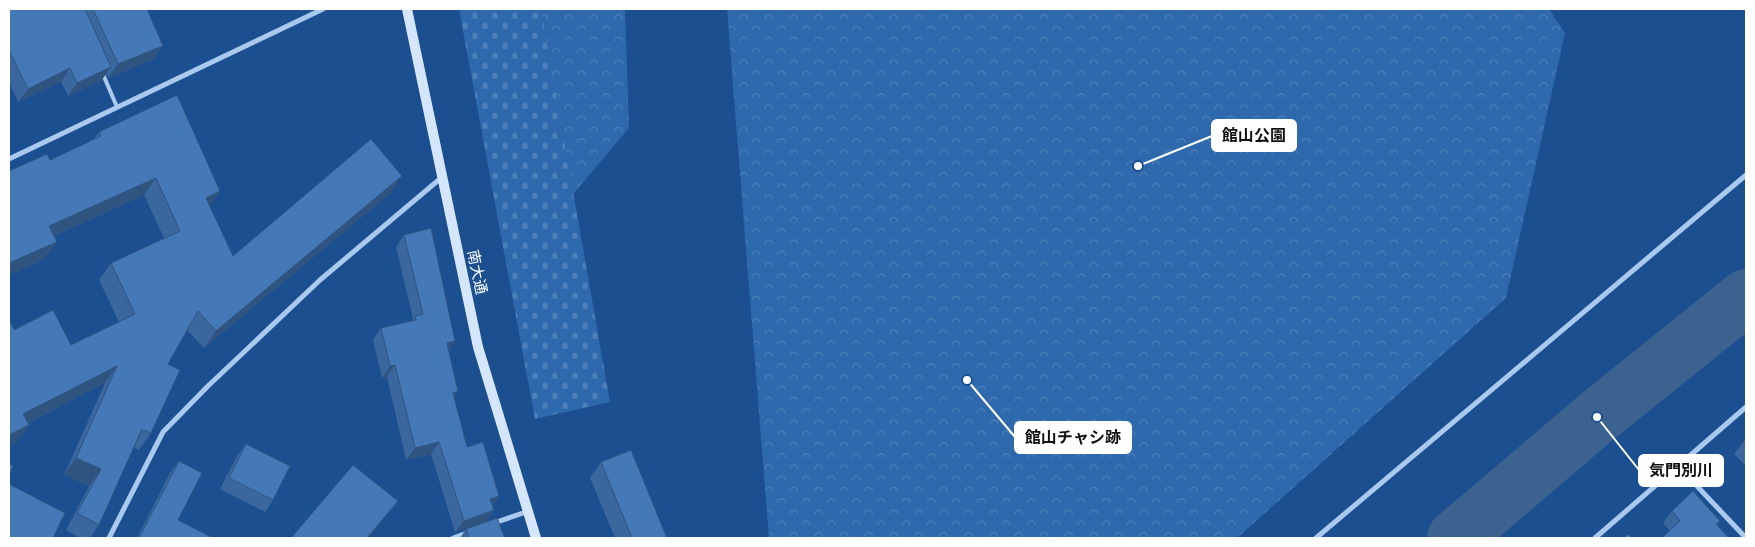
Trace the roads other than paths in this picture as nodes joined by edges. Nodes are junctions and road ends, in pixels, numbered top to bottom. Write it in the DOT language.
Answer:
graph roads {
  1 [pos="323,9"];
  2 [pos="407,9"];
  3 [pos="101,71"];
  4 [pos="117,107"];
  5 [pos="9,159"];
  6 [pos="1746,175"];
  7 [pos="441,178"];
  8 [pos="1746,407"];
  9 [pos="1678,466"];
  10 [pos="526,512"];
  11 [pos="489,525"];
  12 [pos="471,532"];
  13 [pos="109,538"];
  14 [pos="453,538"];
  15 [pos="536,538"];
  16 [pos="1316,538"];
  17 [pos="1595,538"];
  18 [pos="1746,538"];
  1 -- 4 [label="street"];
  2 -- 7 [label="street, 南大通"];
  3 -- 4 [label="lane"];
  4 -- 5 [label="street"];
  6 -- 16 [label="street"];
  7 -- 10 [label="street, 南大通"];
  7 -- 13 [label="street"];
  8 -- 9 [label="street"];
  9 -- 17 [label="street"];
  9 -- 18 [label="street"];
  10 -- 11 [label="street"];
  10 -- 15 [label="street, 南大通"];
  12 -- 14 [label="street"];
}
